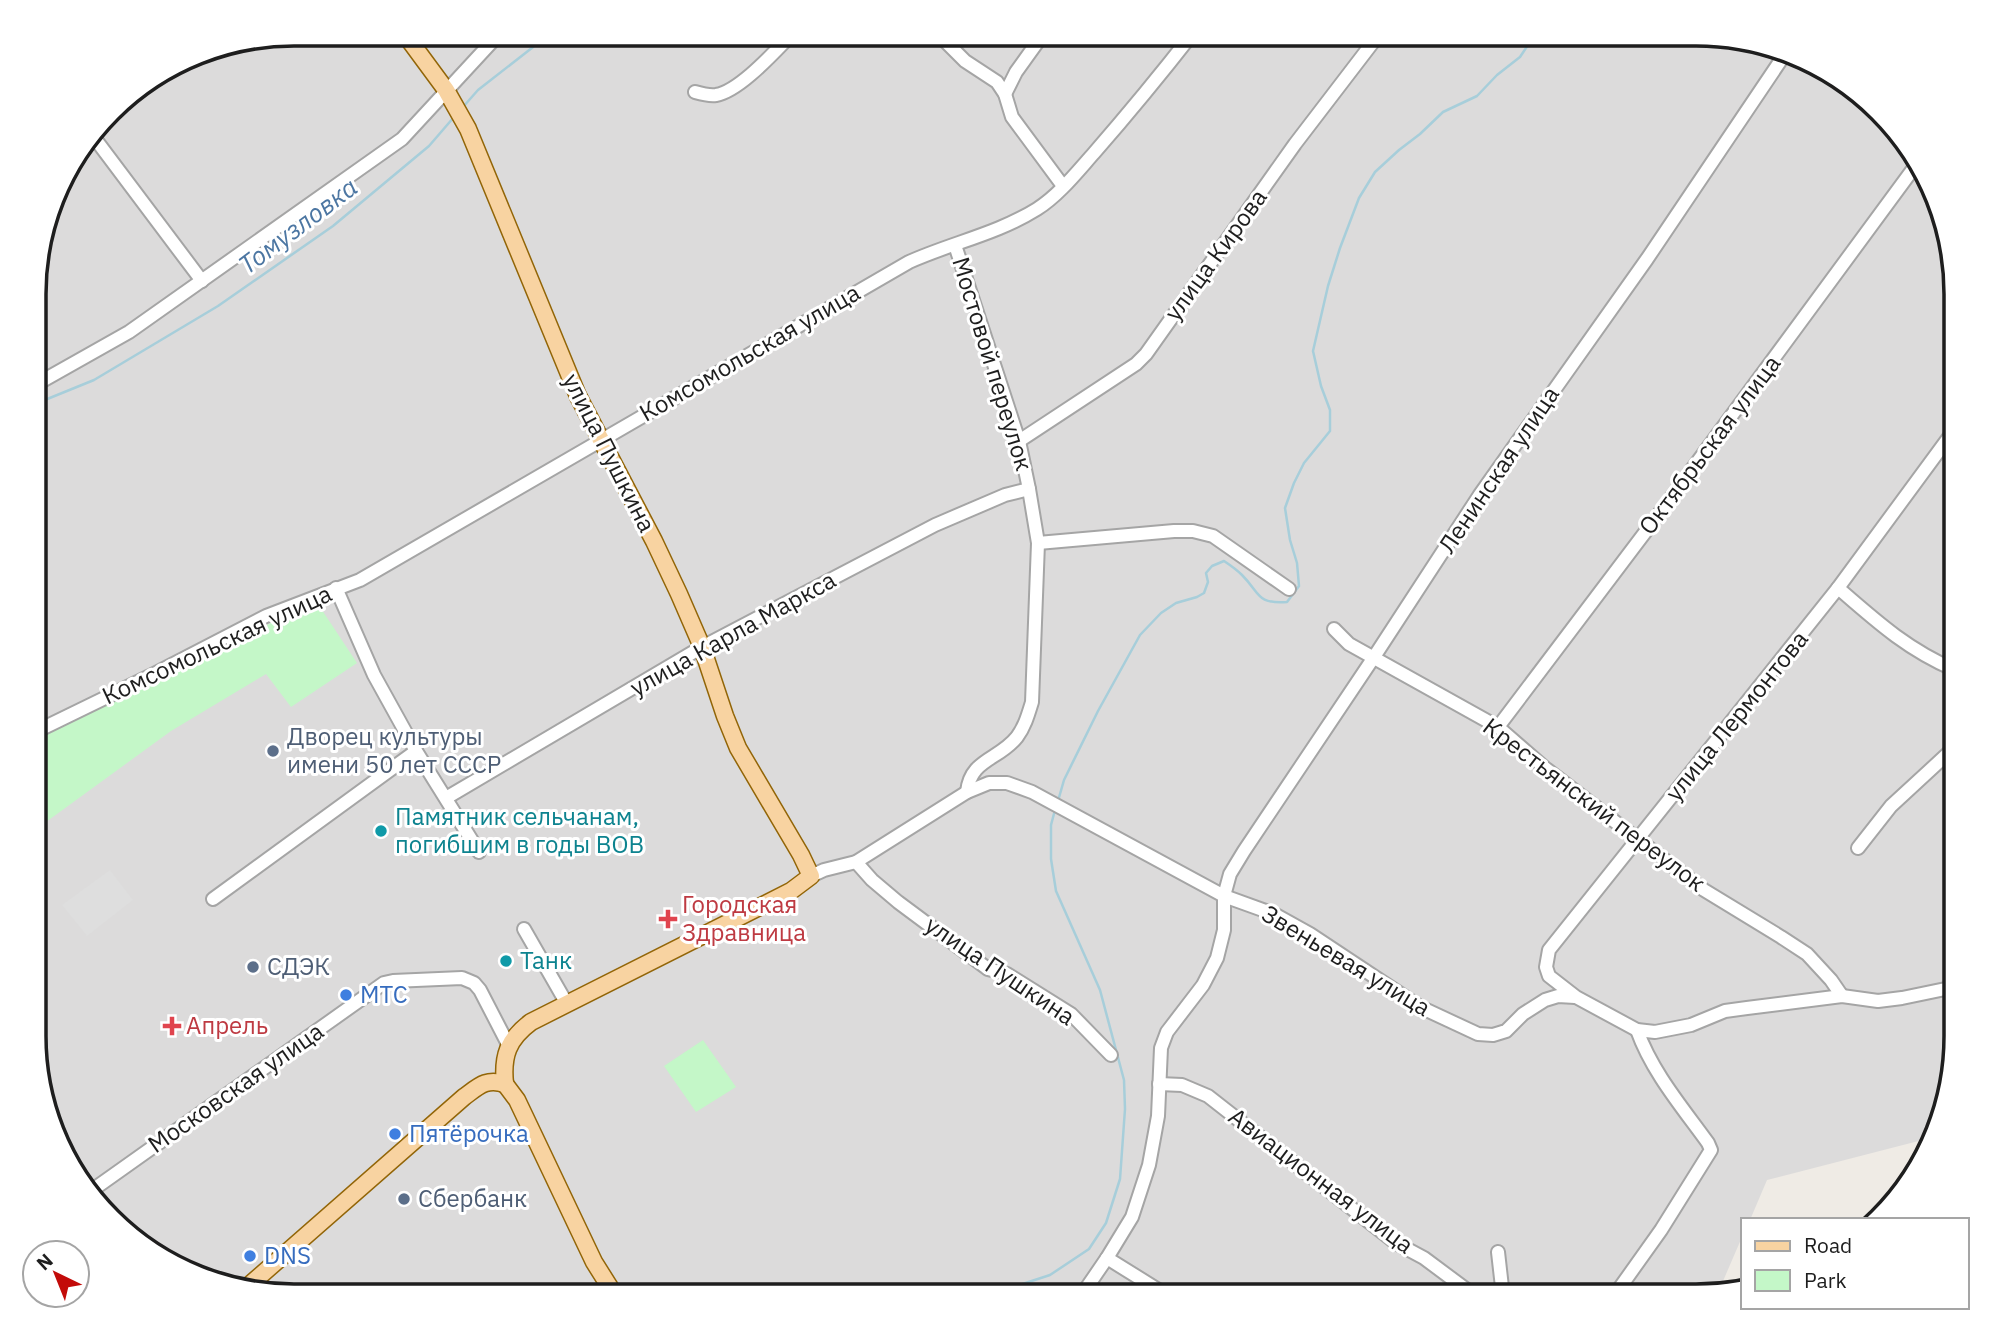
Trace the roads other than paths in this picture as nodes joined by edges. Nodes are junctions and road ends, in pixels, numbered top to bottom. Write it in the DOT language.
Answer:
graph roads {
  1 [pos="414,46"];
  2 [pos="489,46"];
  3 [pos="780,46"];
  4 [pos="950,46"];
  5 [pos="1035,46"];
  6 [pos="1183,46"];
  7 [pos="1370,46"];
  8 [pos="1780,61"];
  9 [pos="448,92"];
  10 [pos="695,92"];
  11 [pos="1005,94"];
  12 [pos="97,142"];
  13 [pos="1911,171"];
  14 [pos="1063,186"];
  15 [pos="955,245"];
  16 [pos="202,281"];
  17 [pos="46,379"];
  18 [pos="600,439"];
  19 [pos="1019,441"];
  20 [pos="1943,445"];
  21 [pos="1030,489"];
  22 [pos="1038,543"];
  23 [pos="336,588"];
  24 [pos="1839,588"];
  25 [pos="1289,589"];
  26 [pos="1334,629"];
  27 [pos="702,647"];
  28 [pos="1374,657"];
  29 [pos="1944,665"];
  30 [pos="46,727"];
  31 [pos="1497,727"];
  32 [pos="416,751"];
  33 [pos="1944,757"];
  34 [pos="967,792"];
  35 [pos="446,798"];
  36 [pos="1638,839"];
  37 [pos="1858,848"];
  38 [pos="479,852"];
  39 [pos="856,862"];
  40 [pos="811,876"];
  41 [pos="1224,896"];
  42 [pos="213,899"];
  43 [pos="524,929"];
  44 [pos="1944,989"];
  45 [pos="1842,996"];
  46 [pos="1576,997"];
  47 [pos="567,1004"];
  48 [pos="1637,1030"];
  49 [pos="510,1048"];
  50 [pos="1111,1055"];
  51 [pos="505,1084"];
  52 [pos="1159,1084"];
  53 [pos="96,1187"];
  54 [pos="1498,1252"];
  55 [pos="1107,1258"];
  56 [pos="257,1282"];
  57 [pos="608,1284"];
  58 [pos="1089,1284"];
  59 [pos="1149,1284"];
  60 [pos="1459,1284"];
  61 [pos="1502,1284"];
  62 [pos="1623,1284"];
  1 -- 9 [label="main road, улица Пушкина"];
  2 -- 9 [label="street"];
  3 -- 10 [label="street"];
  4 -- 11 [label="street"];
  5 -- 11 [label="street"];
  6 -- 14 [label="street, Комсомольская улица"];
  7 -- 19 [label="street, улица Кирова"];
  8 -- 28 [label="street, Ленинская улица"];
  9 -- 16 [label="street"];
  9 -- 18 [label="main road, улица Пушкина"];
  11 -- 14 [label="street"];
  12 -- 16 [label="street"];
  13 -- 31 [label="street, Октябрьская улица"];
  14 -- 15 [label="street, Комсомольская улица"];
  15 -- 18 [label="street, Комсомольская улица"];
  15 -- 19 [label="street, Мостовой переулок"];
  16 -- 17 [label="street"];
  18 -- 23 [label="street, Комсомольская улица"];
  18 -- 27 [label="main road, улица Пушкина"];
  19 -- 21 [label="street, Мостовой переулок"];
  20 -- 24 [label="street, улица Лермонтова"];
  21 -- 22 [label="street, Мостовой переулок"];
  21 -- 27 [label="street, улица Карла Маркса"];
  22 -- 25 [label="street"];
  22 -- 34 [label="street, Мостовой переулок"];
  23 -- 30 [label="street, Комсомольская улица"];
  23 -- 32 [label="street"];
  24 -- 29 [label="street"];
  24 -- 36 [label="street, улица Лермонтова"];
  26 -- 28 [label="street, Крестьянский переулок"];
  27 -- 35 [label="street, улица Карла Маркса"];
  27 -- 40 [label="main road, улица Пушкина"];
  28 -- 31 [label="street, Крестьянский переулок"];
  28 -- 41 [label="street, Ленинская улица"];
  31 -- 36 [label="street, Крестьянский переулок"];
  32 -- 35 [label="street"];
  32 -- 42 [label="street"];
  33 -- 37 [label="street"];
  34 -- 39 [label="street"];
  34 -- 41 [label="street, Звеньевая улица"];
  35 -- 38 [label="street"];
  36 -- 45 [label="street, Крестьянский переулок"];
  36 -- 46 [label="street, улица Лермонтова"];
  39 -- 40 [label="street"];
  39 -- 50 [label="street, улица Пушкина"];
  40 -- 47 [label="main road"];
  41 -- 46 [label="street, Звеньевая улица"];
  41 -- 52 [label="street"];
  43 -- 47 [label="street"];
  44 -- 45 [label="street"];
  45 -- 48 [label="street"];
  46 -- 48 [label="street"];
  47 -- 49 [label="main road"];
  48 -- 62 [label="street"];
  49 -- 51 [label="main road"];
  49 -- 53 [label="street, Московская улица"];
  51 -- 56 [label="main road"];
  51 -- 57 [label="main road"];
  52 -- 55 [label="street"];
  52 -- 60 [label="street, Авиационная улица"];
  54 -- 61 [label="street"];
  55 -- 58 [label="street"];
  55 -- 59 [label="street"];
}
